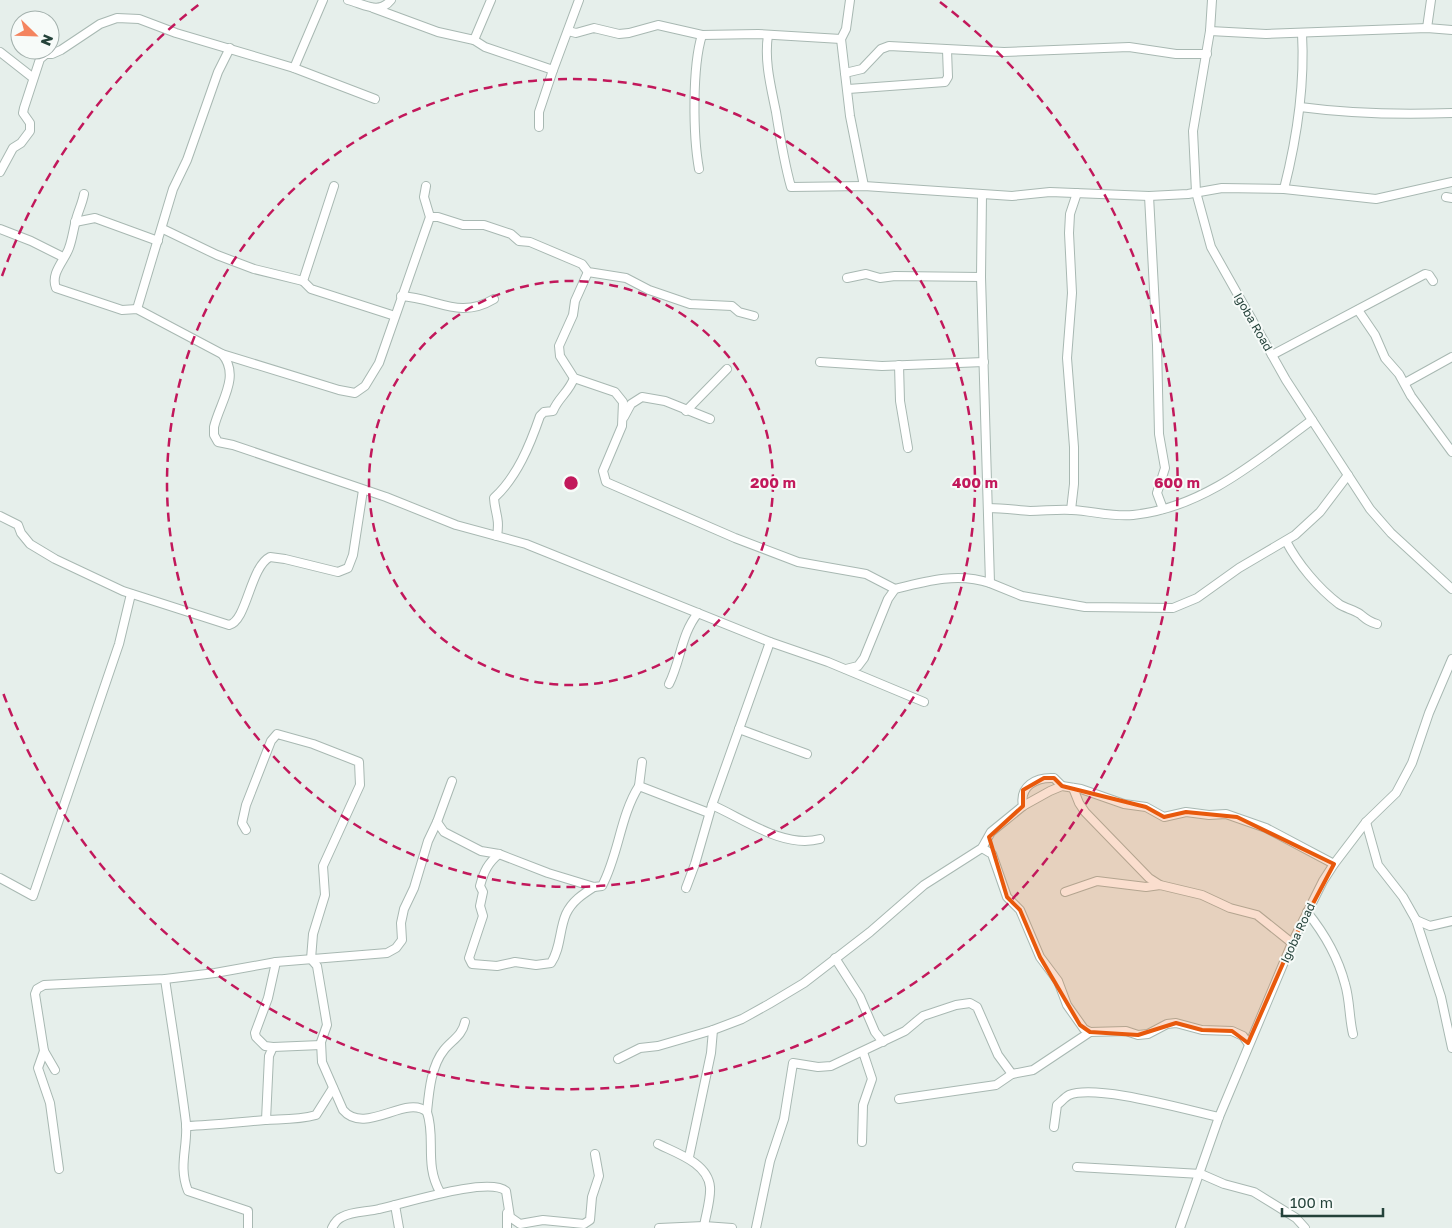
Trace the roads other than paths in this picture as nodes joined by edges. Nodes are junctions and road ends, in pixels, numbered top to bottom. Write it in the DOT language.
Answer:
graph roads {
  1 [pos="323,0"];
  2 [pos="348,0"];
  3 [pos="391,0"];
  4 [pos="491,0"];
  5 [pos="579,0"];
  6 [pos="850,0"];
  7 [pos="1212,0"];
  8 [pos="1431,0"];
  9 [pos="373,8"];
  10 [pos="1427,28"];
  11 [pos="1452,30"];
  12 [pos="568,31"];
  13 [pos="1210,31"];
  14 [pos="1302,33"];
  15 [pos="702,35"];
  16 [pos="768,35"];
  17 [pos="841,39"];
  18 [pos="474,40"];
  19 [pos="230,48"];
  20 [pos="947,50"];
  21 [pos="0,52"];
  22 [pos="1207,54"];
  23 [pos="294,68"];
  24 [pos="553,70"];
  25 [pos="845,73"];
  26 [pos="32,77"];
  27 [pos="848,89"];
  28 [pos="375,99"];
  29 [pos="1300,107"];
  30 [pos="1452,113"];
  31 [pos="539,127"];
  32 [pos="699,169"];
  33 [pos="0,172"];
  34 [pos="1452,182"];
  35 [pos="334,186"];
  36 [pos="426,186"];
  37 [pos="864,186"];
  38 [pos="1284,190"];
  39 [pos="1196,192"];
  40 [pos="1077,193"];
  41 [pos="84,194"];
  42 [pos="982,195"];
  43 [pos="1149,196"];
  44 [pos="430,217"];
  45 [pos="75,222"];
  46 [pos="0,229"];
  47 [pos="163,229"];
  48 [pos="158,240"];
  49 [pos="63,257"];
  50 [pos="588,272"];
  51 [pos="981,277"];
  52 [pos="847,278"];
  53 [pos="302,281"];
  54 [pos="1433,281"];
  55 [pos="401,296"];
  56 [pos="494,299"];
  57 [pos="136,309"];
  58 [pos="1358,310"];
  59 [pos="394,316"];
  60 [pos="754,316"];
  61 [pos="222,354"];
  62 [pos="1272,355"];
  63 [pos="1452,357"];
  64 [pos="246,361"];
  65 [pos="820,362"];
  66 [pos="984,362"];
  67 [pos="899,365"];
  68 [pos="231,369"];
  69 [pos="727,369"];
  70 [pos="574,378"];
  71 [pos="1405,383"];
  72 [pos="686,411"];
  73 [pos="624,417"];
  74 [pos="710,419"];
  75 [pos="1312,420"];
  76 [pos="908,448"];
  77 [pos="1452,452"];
  78 [pos="1348,475"];
  79 [pos="363,490"];
  80 [pos="988,508"];
  81 [pos="1163,509"];
  82 [pos="1071,510"];
  83 [pos="0,516"];
  84 [pos="497,536"];
  85 [pos="1286,541"];
  86 [pos="990,583"];
  87 [pos="895,589"];
  88 [pos="1452,589"];
  89 [pos="131,594"];
  90 [pos="698,613"];
  91 [pos="1376,624"];
  92 [pos="770,642"];
  93 [pos="1452,659"];
  94 [pos="846,669"];
  95 [pos="669,684"];
  96 [pos="924,702"];
  97 [pos="739,730"];
  98 [pos="807,754"];
  99 [pos="642,762"];
  100 [pos="452,780"];
  101 [pos="639,786"];
  102 [pos="1062,786"];
  103 [pos="1073,788"];
  104 [pos="1023,806"];
  105 [pos="711,809"];
  106 [pos="437,822"];
  107 [pos="1366,822"];
  108 [pos="246,830"];
  109 [pos="988,837"];
  110 [pos="820,839"];
  111 [pos="982,848"];
  112 [pos="499,854"];
  113 [pos="992,854"];
  114 [pos="1334,864"];
  115 [pos="0,878"];
  116 [pos="1160,885"];
  117 [pos="594,887"];
  118 [pos="686,888"];
  119 [pos="1066,892"];
  120 [pos="1307,912"];
  121 [pos="1416,920"];
  122 [pos="1452,921"];
  123 [pos="1292,943"];
  124 [pos="835,958"];
  125 [pos="311,959"];
  126 [pos="276,962"];
  127 [pos="165,979"];
  128 [pos="465,1022"];
  129 [pos="713,1030"];
  130 [pos="1090,1032"];
  131 [pos="1353,1034"];
  132 [pos="883,1042"];
  133 [pos="1248,1043"];
  134 [pos="321,1044"];
  135 [pos="273,1046"];
  136 [pos="1452,1048"];
  137 [pos="44,1051"];
  138 [pos="863,1052"];
  139 [pos="618,1059"];
  140 [pos="55,1070"];
  141 [pos="1012,1074"];
  142 [pos="333,1088"];
  143 [pos="899,1099"];
  144 [pos="427,1112"];
  145 [pos="1219,1117"];
  146 [pos="266,1120"];
  147 [pos="186,1126"];
  148 [pos="1054,1127"];
  149 [pos="862,1142"];
  150 [pos="658,1144"];
  151 [pos="596,1154"];
  152 [pos="689,1157"];
  153 [pos="1077,1167"];
  154 [pos="59,1169"];
  155 [pos="1201,1174"];
  156 [pos="440,1192"];
  157 [pos="395,1205"];
  158 [pos="507,1208"];
  159 [pos="516,1226"];
  160 [pos="586,1226"];
  161 [pos="704,1226"];
  162 [pos="248,1228"];
  163 [pos="332,1228"];
  164 [pos="399,1228"];
  165 [pos="507,1228"];
  166 [pos="659,1228"];
  167 [pos="732,1228"];
  168 [pos="756,1228"];
  169 [pos="1180,1228"];
  170 [pos="1305,1228"];
  1 -- 23 [label="street"];
  2 -- 9 [label="street"];
  3 -- 9 [label="street"];
  4 -- 18 [label="street"];
  5 -- 12 [label="street"];
  6 -- 17 [label="street"];
  7 -- 13 [label="street, Igoba Road"];
  8 -- 10 [label="street"];
  9 -- 18 [label="street"];
  10 -- 11 [label="street"];
  10 -- 14 [label="street"];
  12 -- 15 [label="street"];
  12 -- 24 [label="street"];
  13 -- 14 [label="street"];
  13 -- 22 [label="street, Igoba Road"];
  14 -- 29 [label="street"];
  15 -- 16 [label="street"];
  15 -- 32 [label="street"];
  16 -- 17 [label="street"];
  16 -- 37 [label="street"];
  17 -- 25 [label="street"];
  18 -- 24 [label="street"];
  19 -- 23 [label="street"];
  19 -- 26 [label="street"];
  19 -- 47 [label="street"];
  20 -- 22 [label="street"];
  20 -- 25 [label="street"];
  20 -- 27 [label="street"];
  21 -- 26 [label="street"];
  22 -- 39 [label="street, Igoba Road"];
  23 -- 28 [label="street"];
  24 -- 31 [label="street"];
  25 -- 27 [label="street"];
  26 -- 33 [label="street"];
  27 -- 37 [label="street"];
  29 -- 30 [label="street"];
  29 -- 38 [label="street"];
  34 -- 38 [label="street"];
  35 -- 53 [label="street"];
  36 -- 44 [label="street"];
  37 -- 42 [label="street"];
  38 -- 39 [label="street"];
  39 -- 43 [label="street"];
  39 -- 62 [label="street, Igoba Road"];
  40 -- 42 [label="street"];
  40 -- 43 [label="street"];
  40 -- 82 [label="street"];
  41 -- 45 [label="street"];
  42 -- 51 [label="street"];
  43 -- 81 [label="street"];
  44 -- 50 [label="street"];
  44 -- 55 [label="street"];
  45 -- 48 [label="street"];
  45 -- 49 [label="street"];
  46 -- 49 [label="street"];
  47 -- 48 [label="street"];
  47 -- 53 [label="street"];
  48 -- 57 [label="street"];
  49 -- 57 [label="street"];
  50 -- 60 [label="street"];
  50 -- 70 [label="street"];
  51 -- 52 [label="street"];
  51 -- 66 [label="street"];
  53 -- 59 [label="street"];
  54 -- 58 [label="street"];
  55 -- 56 [label="street"];
  55 -- 59 [label="street"];
  57 -- 61 [label="street"];
  58 -- 62 [label="street"];
  58 -- 71 [label="street"];
  59 -- 64 [label="street"];
  61 -- 64 [label="street"];
  61 -- 68 [label="street"];
  62 -- 75 [label="street, Igoba Road"];
  63 -- 71 [label="street"];
  64 -- 68 [label="street"];
  65 -- 67 [label="street"];
  66 -- 67 [label="street"];
  66 -- 80 [label="street"];
  67 -- 76 [label="street"];
  68 -- 79 [label="street"];
  69 -- 72 [label="street"];
  70 -- 73 [label="street"];
  70 -- 84 [label="street"];
  71 -- 77 [label="street"];
  72 -- 73 [label="street"];
  72 -- 74 [label="street"];
  73 -- 87 [label="street"];
  75 -- 78 [label="street, Igoba Road"];
  75 -- 81 [label="street"];
  78 -- 85 [label="street"];
  78 -- 88 [label="street, Igoba Road"];
  79 -- 84 [label="street"];
  79 -- 89 [label="street"];
  80 -- 82 [label="street"];
  80 -- 86 [label="street"];
  81 -- 82 [label="street"];
  83 -- 89 [label="street"];
  84 -- 90 [label="street"];
  85 -- 86 [label="street"];
  85 -- 91 [label="street"];
  86 -- 87 [label="street"];
  87 -- 94 [label="street"];
  89 -- 115 [label="street"];
  90 -- 92 [label="street"];
  90 -- 95 [label="street"];
  92 -- 94 [label="street"];
  92 -- 97 [label="street"];
  93 -- 107 [label="street, Igoba Road"];
  94 -- 96 [label="street"];
  97 -- 98 [label="street"];
  97 -- 105 [label="street"];
  99 -- 101 [label="street"];
  100 -- 106 [label="street"];
  101 -- 105 [label="street"];
  101 -- 117 [label="street"];
  102 -- 103 [label="street"];
  102 -- 104 [label="street"];
  102 -- 104 [label="street"];
  103 -- 114 [label="street"];
  103 -- 116 [label="street"];
  104 -- 109 [label="street"];
  105 -- 110 [label="street"];
  105 -- 118 [label="street"];
  106 -- 112 [label="street"];
  106 -- 125 [label="street"];
  107 -- 114 [label="street, Igoba Road"];
  107 -- 121 [label="street"];
  108 -- 125 [label="street"];
  109 -- 111 [label="street"];
  109 -- 113 [label="street"];
  111 -- 113 [label="street"];
  111 -- 124 [label="street"];
  112 -- 117 [label="street"];
  112 -- 117 [label="street"];
  113 -- 130 [label="street"];
  114 -- 120 [label="street, Igoba Road"];
  116 -- 119 [label="street"];
  116 -- 123 [label="street"];
  120 -- 123 [label="street, Igoba Road"];
  120 -- 131 [label="street"];
  121 -- 122 [label="street"];
  121 -- 136 [label="street"];
  123 -- 133 [label="street, Igoba Road"];
  124 -- 129 [label="street"];
  124 -- 132 [label="street"];
  125 -- 126 [label="street"];
  125 -- 134 [label="street"];
  126 -- 127 [label="street"];
  126 -- 135 [label="street"];
  127 -- 137 [label="street"];
  127 -- 147 [label="street"];
  128 -- 144 [label="street"];
  129 -- 139 [label="street"];
  129 -- 152 [label="street"];
  130 -- 133 [label="street"];
  130 -- 141 [label="street"];
  132 -- 138 [label="street"];
  132 -- 141 [label="street"];
  133 -- 145 [label="street, Igoba Road"];
  134 -- 135 [label="street"];
  134 -- 142 [label="street"];
  135 -- 146 [label="street"];
  137 -- 140 [label="street"];
  137 -- 154 [label="street"];
  138 -- 149 [label="street"];
  138 -- 168 [label="street"];
  141 -- 143 [label="street"];
  142 -- 144 [label="street"];
  142 -- 146 [label="street"];
  144 -- 156 [label="street"];
  145 -- 148 [label="street"];
  145 -- 155 [label="street, Igoba Road"];
  146 -- 147 [label="street"];
  147 -- 162 [label="street"];
  150 -- 152 [label="street"];
  151 -- 160 [label="street"];
  152 -- 161 [label="street"];
  153 -- 155 [label="street"];
  155 -- 169 [label="street, Igoba Road"];
  155 -- 170 [label="street"];
  156 -- 157 [label="street"];
  156 -- 158 [label="street"];
  157 -- 163 [label="street"];
  157 -- 164 [label="street"];
  158 -- 159 [label="street"];
  158 -- 165 [label="street"];
  159 -- 160 [label="street"];
  161 -- 166 [label="street"];
  161 -- 167 [label="street"];
}
